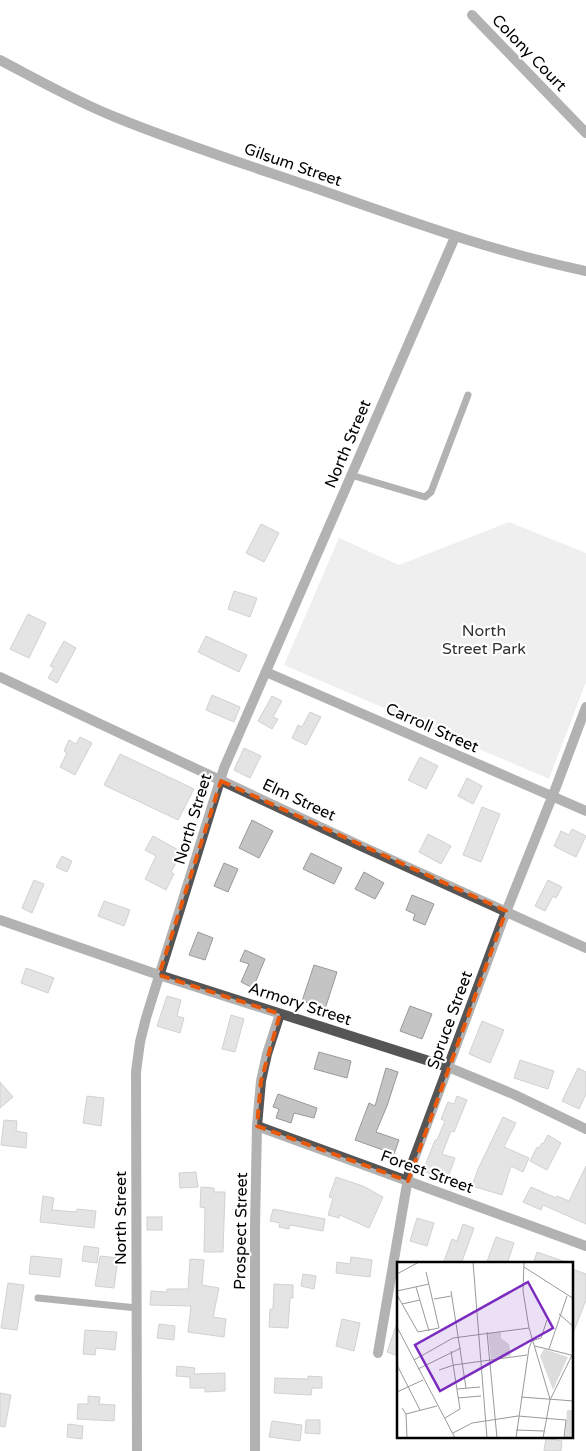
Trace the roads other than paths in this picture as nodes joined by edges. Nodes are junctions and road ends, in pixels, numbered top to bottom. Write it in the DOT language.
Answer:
graph roads {
  1 [pos="472,15"];
  2 [pos="0,60"];
  3 [pos="586,133"];
  4 [pos="455,237"];
  5 [pos="586,271"];
  6 [pos="468,395"];
  7 [pos="351,475"];
  8 [pos="266,672"];
  9 [pos="0,677"];
  10 [pos="586,707"];
  11 [pos="222,781"];
  12 [pos="552,797"];
  13 [pos="586,812"];
  14 [pos="506,911"];
  15 [pos="0,920"];
  16 [pos="586,948"];
  17 [pos="159,975"];
  18 [pos="280,1014"];
  19 [pos="448,1066"];
  20 [pos="257,1126"];
  21 [pos="586,1129"];
  22 [pos="408,1181"];
  23 [pos="586,1246"];
  24 [pos="38,1298"];
  25 [pos="137,1308"];
  26 [pos="378,1354"];
  27 [pos="138,1451"];
  28 [pos="255,1451"];
  1 -- 3 [label="street, Colony Court"];
  2 -- 4 [label="street, Gilsum Street"];
  4 -- 5 [label="street, Gilsum Street"];
  4 -- 7 [label="street, North Street"];
  6 -- 7 [label="lane"];
  7 -- 8 [label="street, North Street"];
  8 -- 11 [label="street, North Street"];
  8 -- 12 [label="street, Carroll Street"];
  9 -- 11 [label="street, Elm Street"];
  10 -- 12 [label="street, Spruce Street"];
  11 -- 14 [label="street, Elm Street"];
  11 -- 17 [label="street, North Street"];
  12 -- 13 [label="street, Carroll Street"];
  12 -- 14 [label="street, Spruce Street"];
  14 -- 16 [label="street, Elm Street"];
  14 -- 19 [label="street, Spruce Street"];
  15 -- 17 [label="street, Armory Street"];
  17 -- 18 [label="street, Armory Street"];
  17 -- 25 [label="street, North Street"];
  18 -- 19 [label="street, Armory Street"];
  18 -- 20 [label="street, Prospect Street"];
  19 -- 21 [label="street, Armory Street"];
  19 -- 22 [label="street, Spruce Street"];
  20 -- 22 [label="street, Forest Street"];
  20 -- 28 [label="street, Prospect Street"];
  22 -- 23 [label="street, Forest Street"];
  22 -- 26 [label="street, Spruce Street"];
  24 -- 25 [label="lane"];
  25 -- 27 [label="street, North Street"];
}
